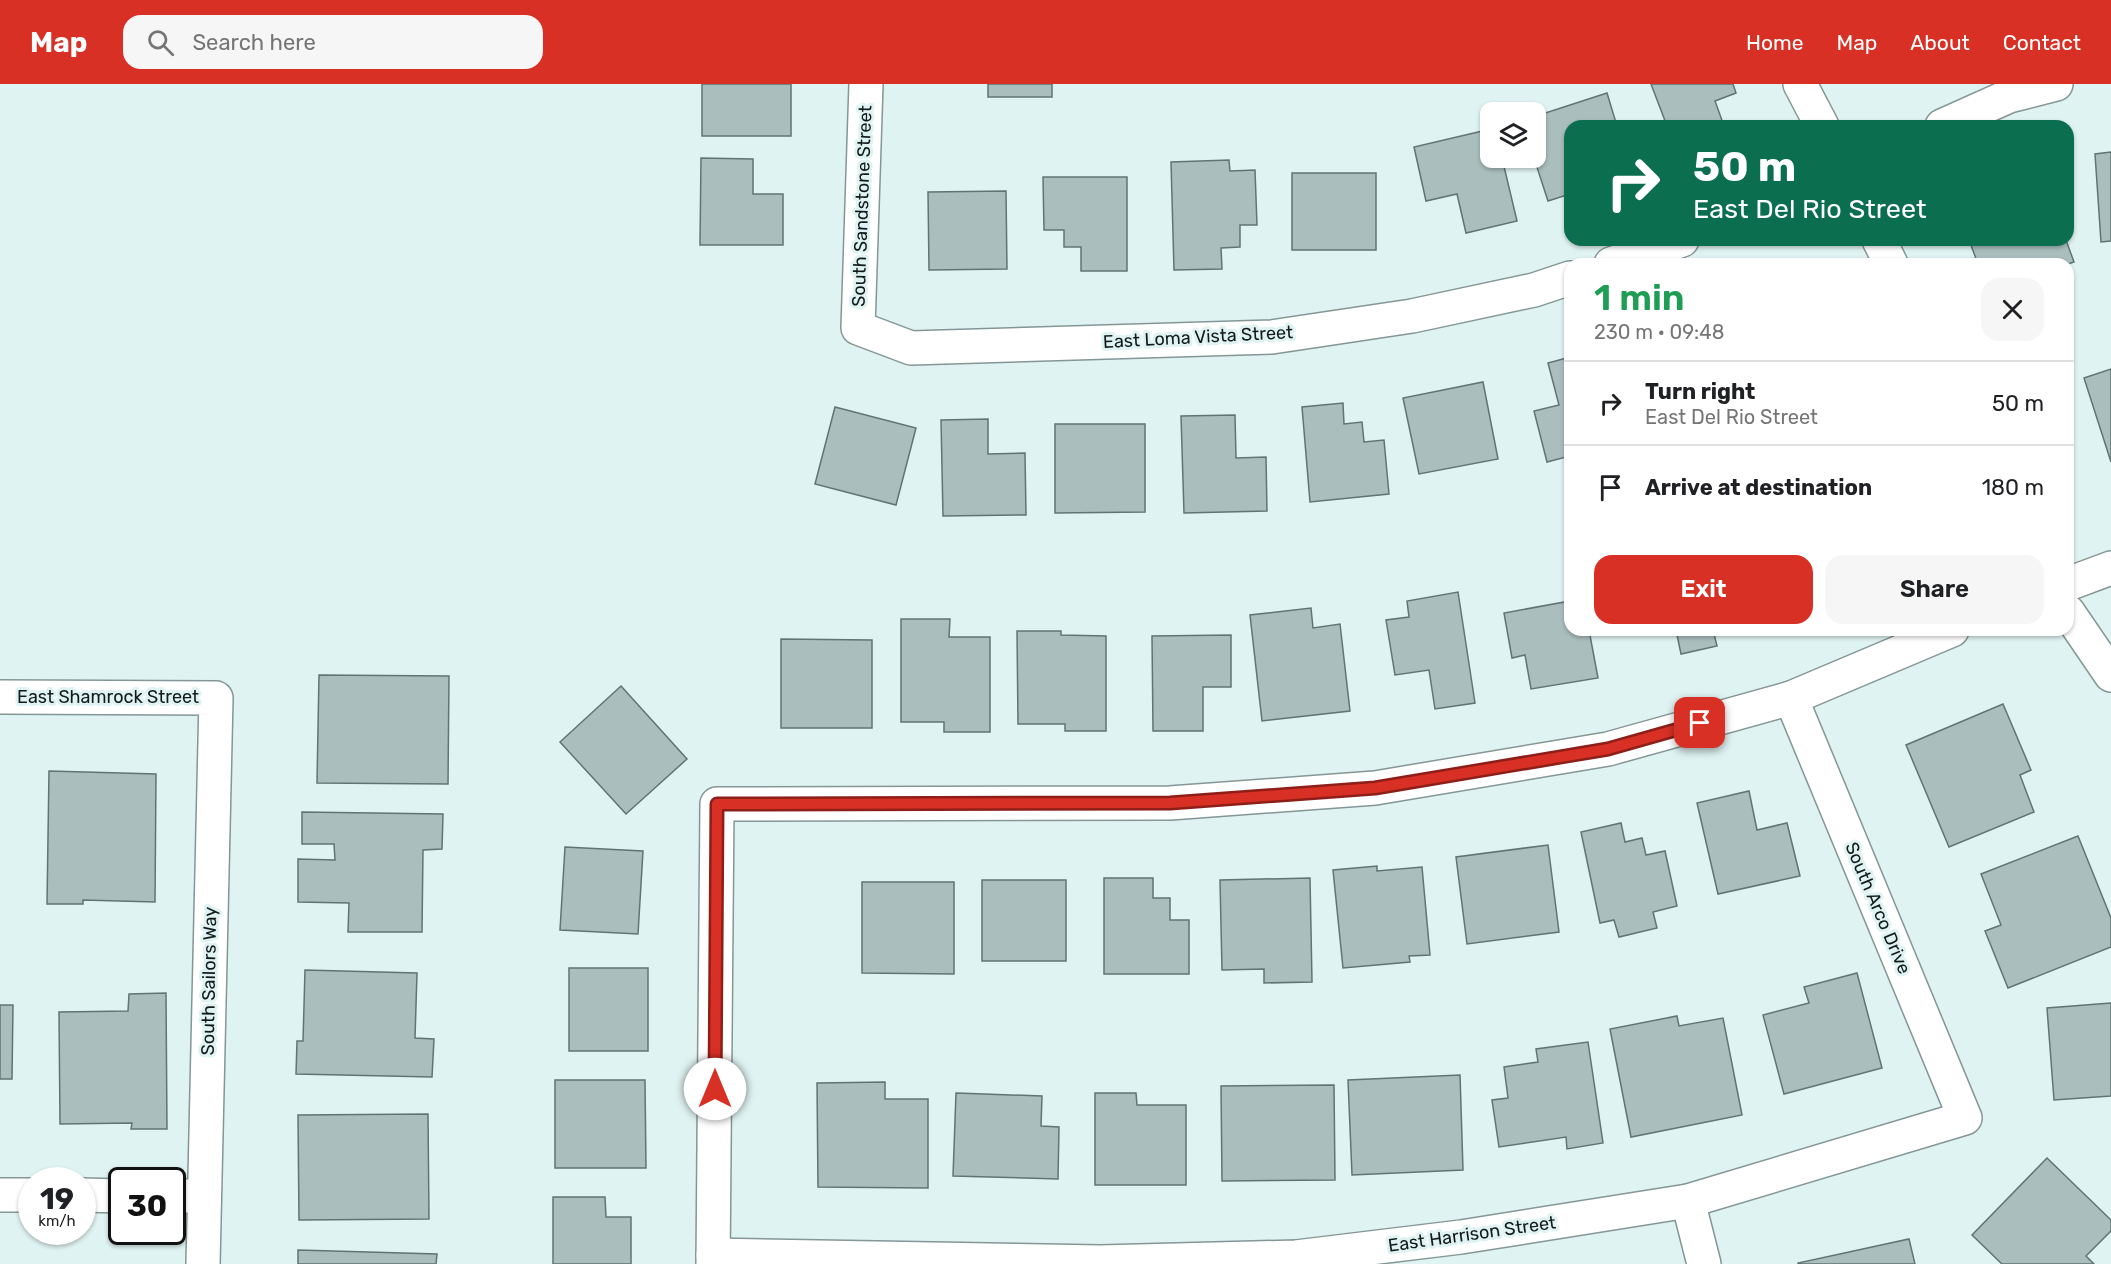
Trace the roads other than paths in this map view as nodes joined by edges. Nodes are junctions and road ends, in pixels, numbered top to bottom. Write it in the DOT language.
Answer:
graph roads {
  1 [pos="866,84"];
  2 [pos="1800,84"];
  3 [pos="2056,84"];
  4 [pos="1819,120"];
  5 [pos="1955,120"];
  6 [pos="1664,246"];
  7 [pos="1629,258"];
  8 [pos="1564,280"];
  9 [pos="858,328"];
  10 [pos="2111,568"];
  11 [pos="2074,582"];
  12 [pos="2074,621"];
  13 [pos="1938,636"];
  14 [pos="2111,675"];
  15 [pos="0,697"];
  16 [pos="216,698"];
  17 [pos="1791,698"];
  18 [pos="1965,1118"];
  19 [pos="0,1195"];
  20 [pos="18,1195"];
  21 [pos="188,1196"];
  22 [pos="1688,1201"];
  23 [pos="713,1260"];
  24 [pos="202,1264"];
  25 [pos="1704,1264"];
  1 -- 9 [label="street, South Sandstone Street"];
  2 -- 4 [label="street"];
  3 -- 5 [label="street"];
  6 -- 7 [label="street"];
  8 -- 9 [label="street, East Loma Vista Street"];
  10 -- 11 [label="street"];
  12 -- 14 [label="street"];
  13 -- 17 [label="street"];
  15 -- 16 [label="street, East Shamrock Street"];
  16 -- 21 [label="street, South Sailors Way"];
  17 -- 18 [label="street, South Arco Drive"];
  17 -- 23 [label="street"];
  18 -- 22 [label="street, East Harrison Street"];
  19 -- 20 [label="street"];
  21 -- 24 [label="street, South Sailors Way"];
  22 -- 23 [label="street, East Harrison Street"];
  22 -- 25 [label="street"];
}
